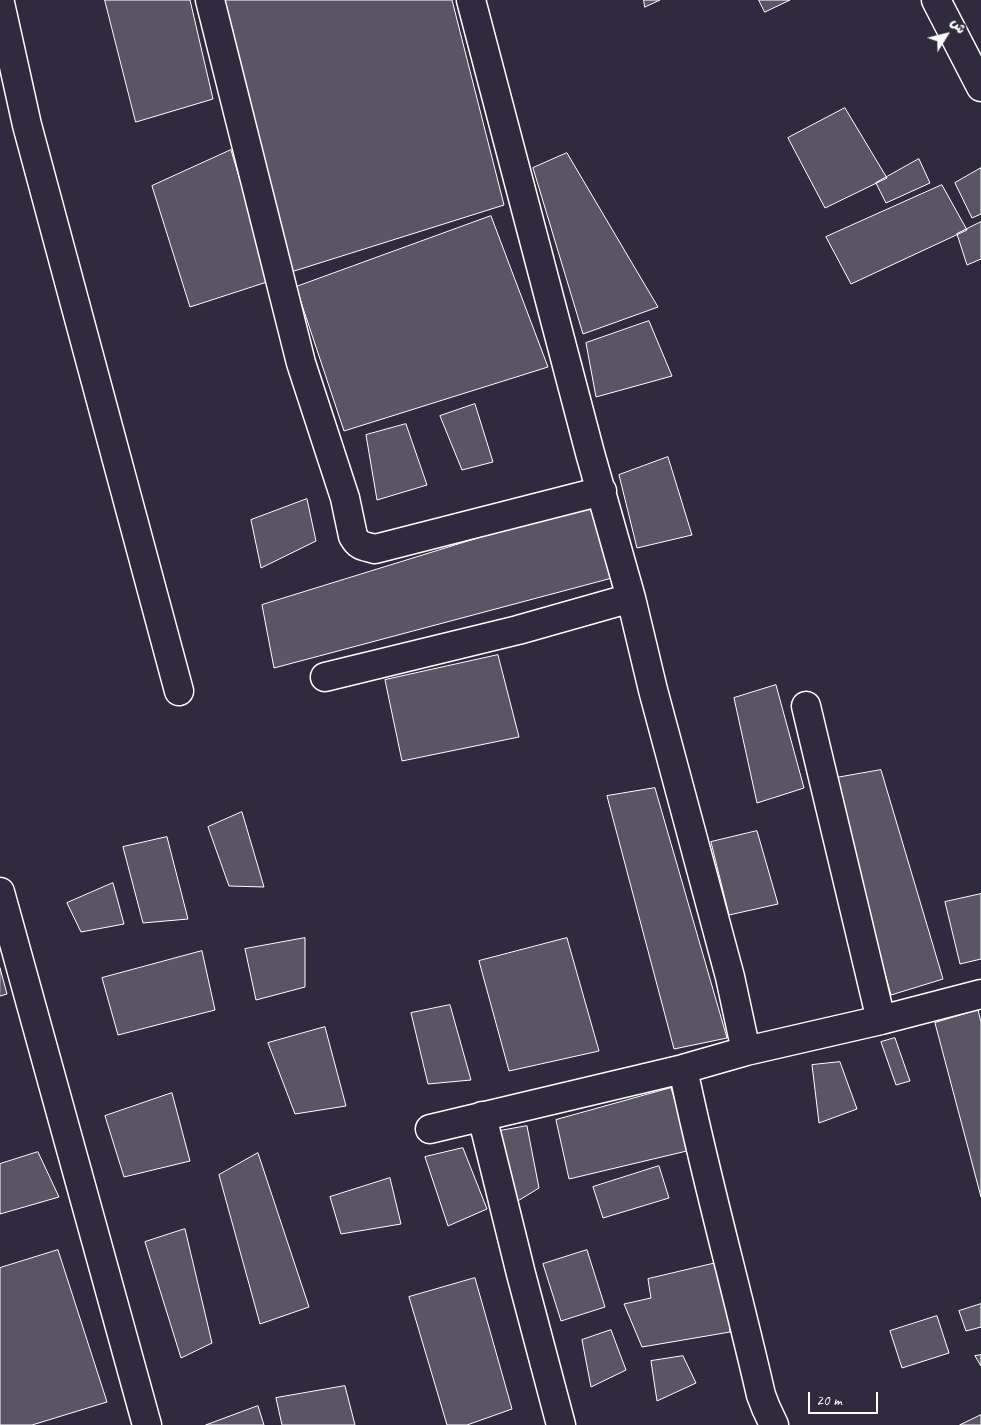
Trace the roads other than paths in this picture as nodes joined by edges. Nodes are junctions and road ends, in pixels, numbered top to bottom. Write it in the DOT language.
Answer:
graph roads {
  1 [pos="210,0"];
  2 [pos="471,0"];
  3 [pos="936,0"];
  4 [pos="0,3"];
  5 [pos="981,87"];
  6 [pos="602,491"];
  7 [pos="632,598"];
  8 [pos="325,677"];
  9 [pos="179,692"];
  10 [pos="806,706"];
  11 [pos="0,892"];
  12 [pos="981,994"];
  13 [pos="881,1020"];
  14 [pos="746,1051"];
  15 [pos="683,1069"];
  16 [pos="482,1116"];
  17 [pos="430,1129"];
  18 [pos="147,1425"];
  19 [pos="561,1425"];
  20 [pos="774,1425"];
  1 -- 6 [label="street"];
  2 -- 6 [label="street"];
  3 -- 5 [label="street"];
  4 -- 9 [label="street"];
  6 -- 7 [label="street"];
  7 -- 8 [label="street"];
  7 -- 14 [label="street"];
  10 -- 13 [label="street"];
  11 -- 18 [label="street"];
  12 -- 13 [label="street"];
  13 -- 14 [label="street"];
  14 -- 15 [label="street"];
  15 -- 16 [label="street"];
  15 -- 20 [label="street"];
  16 -- 17 [label="street"];
  16 -- 19 [label="street"];
}
